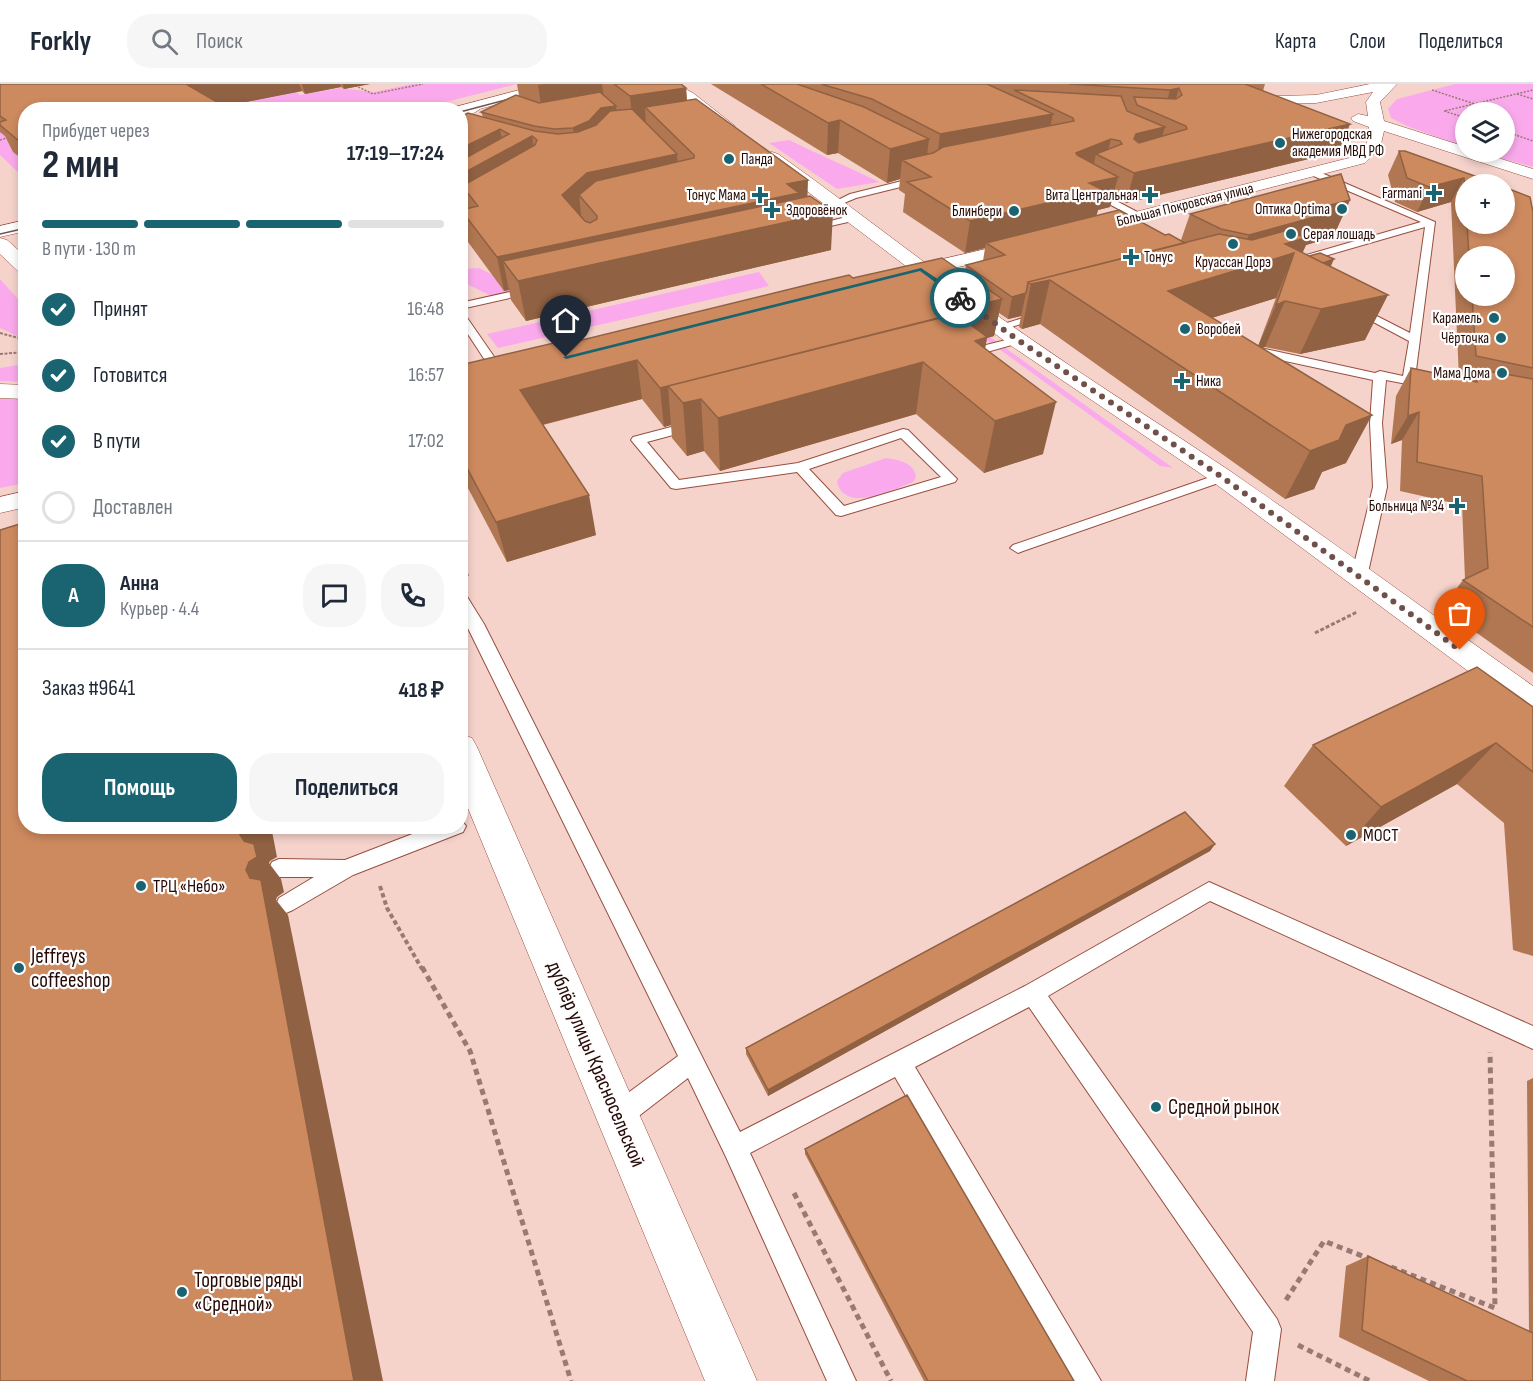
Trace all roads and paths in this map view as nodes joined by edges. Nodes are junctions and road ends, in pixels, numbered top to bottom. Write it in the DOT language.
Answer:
graph roads {
  1 [pos="352,84"];
  2 [pos="423,84"];
  3 [pos="558,84"];
  4 [pos="664,84"];
  5 [pos="1390,84"];
  6 [pos="1432,90"];
  7 [pos="1532,91"];
  8 [pos="1517,94"];
  9 [pos="1533,99"];
  10 [pos="1228,100"];
  11 [pos="1250,101"];
  12 [pos="1470,102"];
  13 [pos="1484,102"];
  14 [pos="1269,104"];
  15 [pos="489,105"];
  16 [pos="468,109"];
  17 [pos="1455,109"];
  18 [pos="1329,111"];
  19 [pos="468,114"];
  20 [pos="1455,114"];
  21 [pos="1300,115"];
  22 [pos="1347,115"];
  23 [pos="1377,123"];
  24 [pos="740,134"];
  25 [pos="1515,135"];
  26 [pos="14,137"];
  27 [pos="0,140"];
  28 [pos="1533,141"];
  29 [pos="759,148"];
  30 [pos="1380,167"];
  31 [pos="1456,167"];
  32 [pos="935,172"];
  33 [pos="1314,172"];
  34 [pos="1533,174"];
  35 [pos="1085,188"];
  36 [pos="837,203"];
  37 [pos="854,218"];
  38 [pos="1430,222"];
  39 [pos="1133,224"];
  40 [pos="18,227"];
  41 [pos="796,231"];
  42 [pos="0,232"];
  43 [pos="1071,234"];
  44 [pos="1051,240"];
  45 [pos="0,244"];
  46 [pos="18,261"];
  47 [pos="1284,265"];
  48 [pos="921,270"];
  49 [pos="887,278"];
  50 [pos="539,288"];
  51 [pos="468,304"];
  52 [pos="1344,304"];
  53 [pos="1058,311"];
  54 [pos="468,329"];
  55 [pos="0,333"];
  56 [pos="1009,333"];
  57 [pos="18,338"];
  58 [pos="1415,340"];
  59 [pos="18,353"];
  60 [pos="0,354"];
  61 [pos="949,358"];
  62 [pos="1237,359"];
  63 [pos="522,368"];
  64 [pos="490,376"];
  65 [pos="1408,380"];
  66 [pos="1341,381"];
  67 [pos="1379,384"];
  68 [pos="1442,386"];
  69 [pos="0,391"];
  70 [pos="18,392"];
  71 [pos="707,422"];
  72 [pos="800,467"];
  73 [pos="1222,477"];
  74 [pos="18,501"];
  75 [pos="0,505"];
  76 [pos="1018,548"];
  77 [pos="1359,577"];
  78 [pos="1387,597"];
  79 [pos="468,613"];
  80 [pos="1315,633"];
  81 [pos="1533,703"];
  82 [pos="468,786"];
  83 [pos="475,820"];
  84 [pos="435,834"];
  85 [pos="369,859"];
  86 [pos="279,868"];
  87 [pos="346,869"];
  88 [pos="286,904"];
  89 [pos="1033,993"];
  90 [pos="1489,1018"];
  91 [pos="1533,1038"];
  92 [pos="692,1060"];
  93 [pos="899,1062"];
  94 [pos="618,1116"];
  95 [pos="735,1148"];
  96 [pos="1378,1262"];
  97 [pos="1388,1266"];
  98 [pos="1267,1329"];
  99 [pos="571,1381"];
  100 [pos="730,1381"];
  101 [pos="842,1381"];
  102 [pos="1087,1381"];
  103 [pos="1260,1381"];
  104 [pos="1370,1381"];
  1 -- 2 [label="path"];
  3 -- 15 [label="main road"];
  4 -- 24 [label="main road"];
  5 -- 11 [label="main road"];
  5 -- 23 [label="main road"];
  6 -- 12 [label="path"];
  7 -- 8 [label="path"];
  8 -- 9 [label="path"];
  8 -- 13 [label="path"];
  10 -- 11 [label="main road"];
  11 -- 14 [label="main road"];
  14 -- 18 [label="main road"];
  14 -- 21 [label="main road"];
  15 -- 16 [label="main road"];
  15 -- 19 [label="main road"];
  17 -- 20 [label="path"];
  22 -- 23 [label="main road"];
  23 -- 33 [label="main road"];
  23 -- 34 [label="main road"];
  25 -- 28 [label="path"];
  26 -- 27 [label="path"];
  29 -- 36 [label="main road"];
  30 -- 33 [label="main road"];
  31 -- 34 [label="main road"];
  32 -- 36 [label="lane"];
  33 -- 38 [label="lane"];
  33 -- 39 [label="main road, Большая Покровская улица"];
  35 -- 39 [label="lane"];
  36 -- 37 [label="main road"];
  37 -- 41 [label="lane"];
  37 -- 48 [label="main road"];
  38 -- 47 [label="lane"];
  38 -- 58 [label="lane"];
  39 -- 43 [label="main road, Большая Покровская улица"];
  40 -- 42 [label="main road"];
  44 -- 48 [label="main road"];
  45 -- 46 [label="main road"];
  48 -- 49 [label="main road"];
  48 -- 56 [label="main road"];
  50 -- 51 [label="lane"];
  52 -- 58 [label="lane"];
  53 -- 56 [label="lane"];
  54 -- 64 [label="lane"];
  55 -- 57 [label="path"];
  56 -- 61 [label="lane"];
  56 -- 73 [label="main road"];
  58 -- 65 [label="lane"];
  59 -- 60 [label="path"];
  62 -- 67 [label="lane"];
  63 -- 64 [label="main road"];
  65 -- 67 [label="lane"];
  65 -- 68 [label="lane"];
  66 -- 67 [label="lane"];
  67 -- 77 [label="lane"];
  69 -- 70 [label="main road"];
  71 -- 72 [label="lane"];
  72 -- 72 [label="lane"];
  73 -- 76 [label="lane"];
  73 -- 77 [label="main road"];
  74 -- 75 [label="main road"];
  77 -- 78 [label="main road"];
  78 -- 80 [label="path"];
  78 -- 81 [label="main road"];
  79 -- 92 [label="lane"];
  82 -- 83 [label="main road, дублёр улицы Красносельской"];
  83 -- 94 [label="main road, дублёр улицы Красносельской"];
  84 -- 85 [label="lane"];
  85 -- 87 [label="lane"];
  85 -- 99 [label="path"];
  86 -- 87 [label="lane"];
  87 -- 88 [label="lane"];
  89 -- 90 [label="lane"];
  89 -- 93 [label="lane"];
  89 -- 98 [label="lane"];
  90 -- 91 [label="lane"];
  90 -- 97 [label="path"];
  92 -- 94 [label="lane"];
  92 -- 95 [label="lane"];
  93 -- 95 [label="lane"];
  93 -- 102 [label="lane"];
  94 -- 100 [label="main road, дублёр улицы Красносельской"];
  95 -- 101 [label="lane"];
  96 -- 98 [label="path"];
  98 -- 103 [label="lane"];
  98 -- 104 [label="path"];
}
